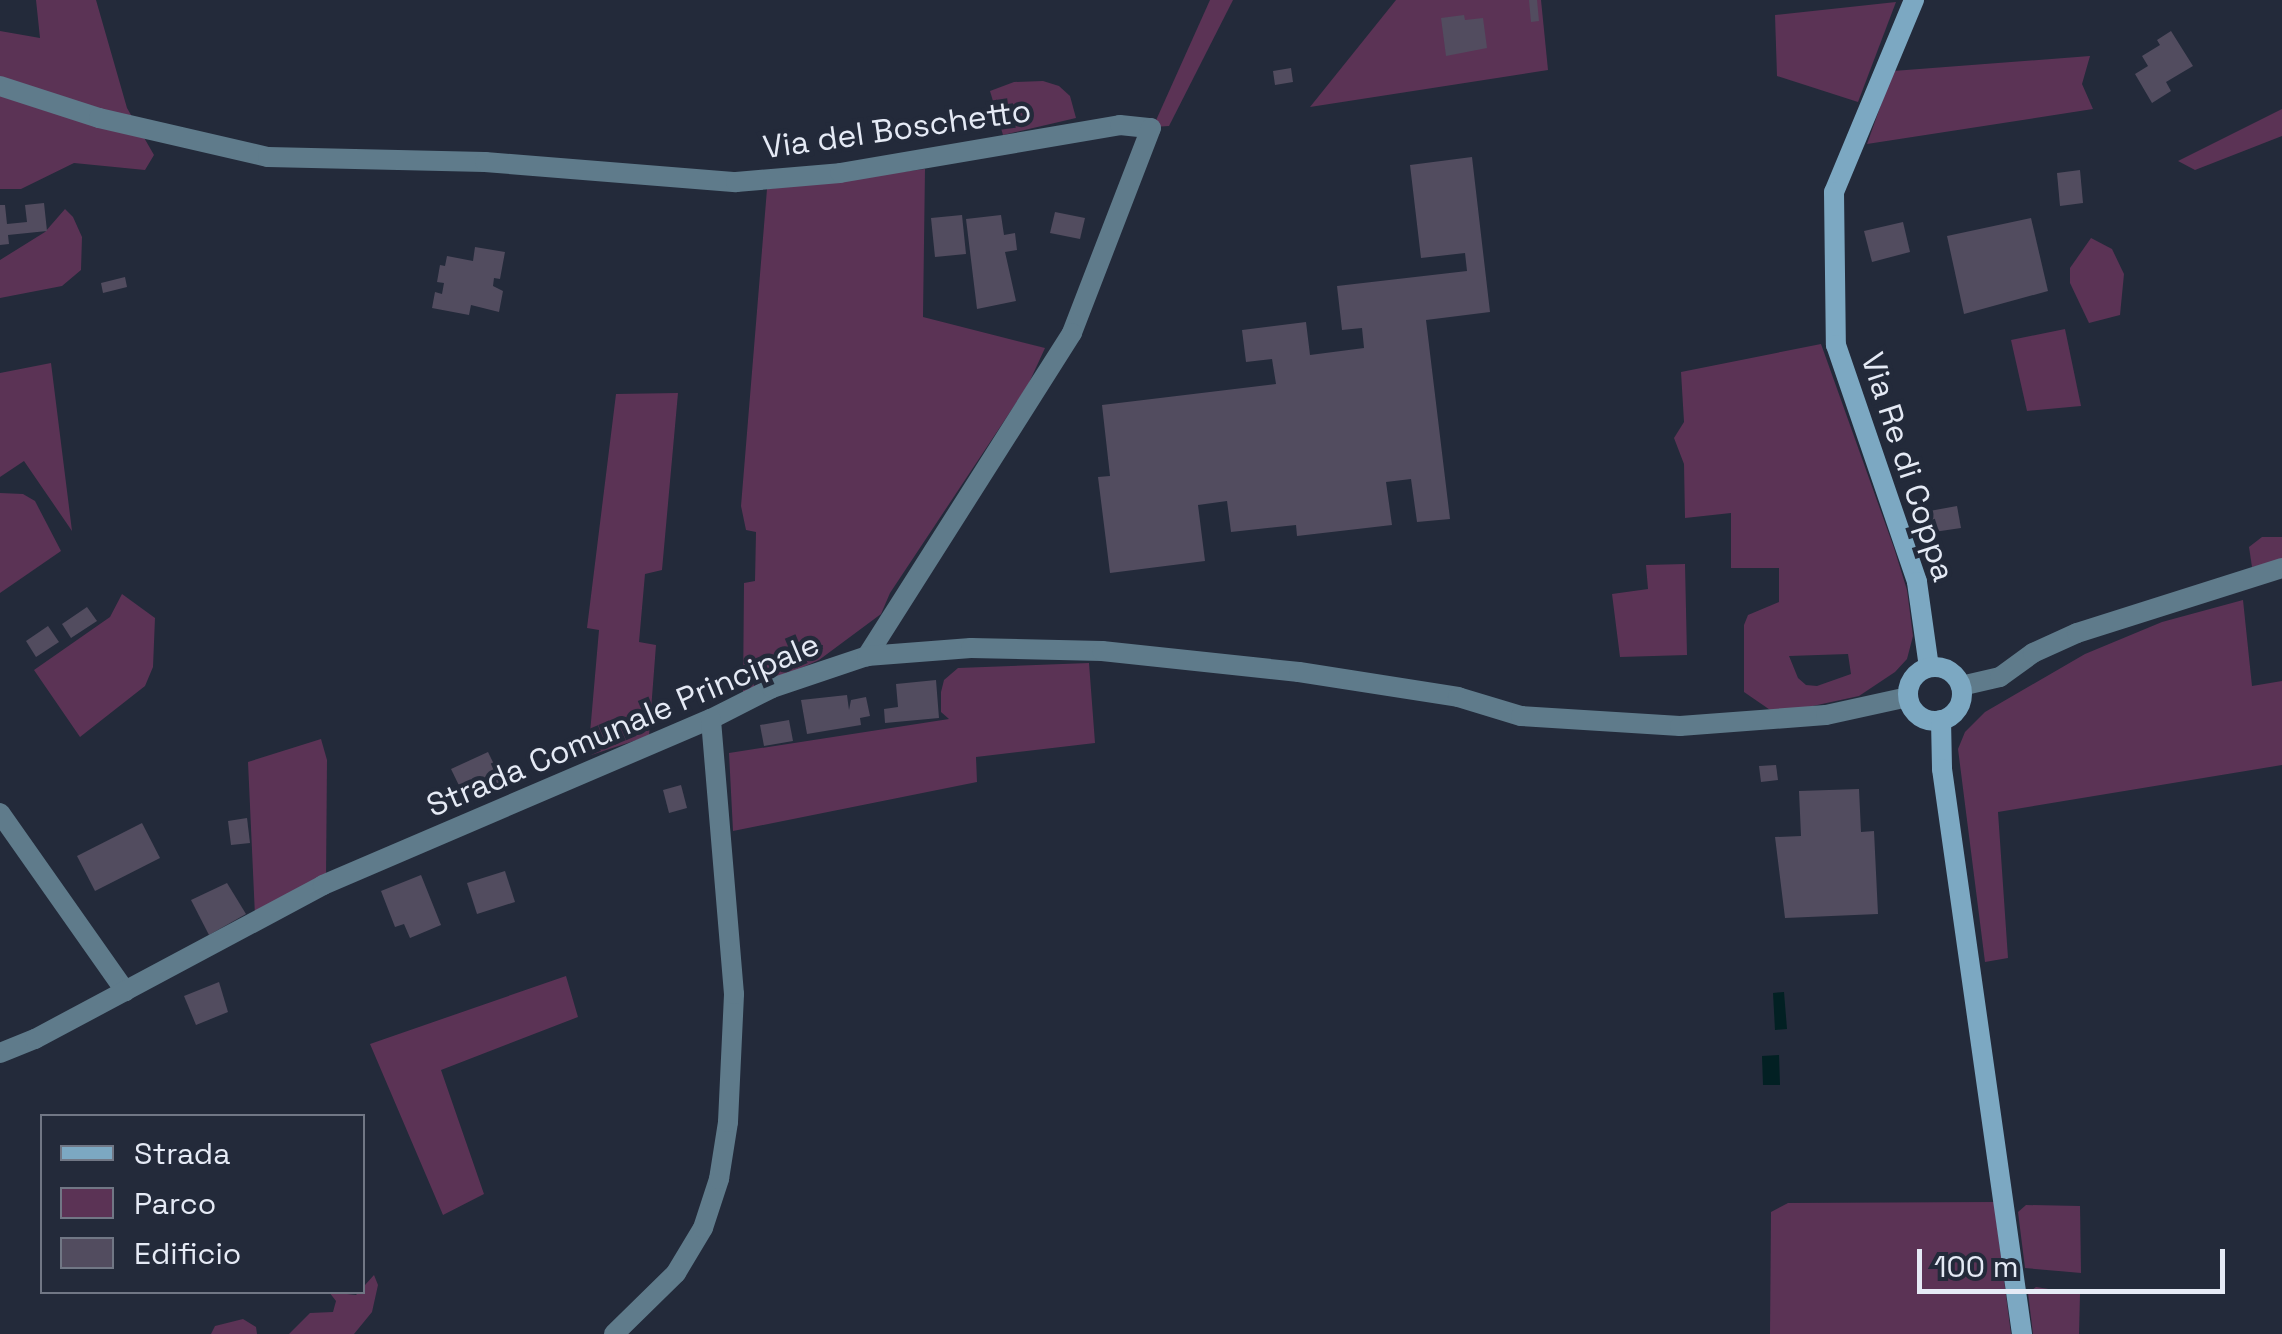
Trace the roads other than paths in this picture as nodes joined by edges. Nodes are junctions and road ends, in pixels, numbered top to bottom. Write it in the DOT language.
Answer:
graph roads {
  1 [pos="1914,0"];
  2 [pos="0,86"];
  3 [pos="2282,568"];
  4 [pos="867,656"];
  5 [pos="1929,667"];
  6 [pos="1961,686"];
  7 [pos="1908,697"];
  8 [pos="711,718"];
  9 [pos="1941,720"];
  10 [pos="0,813"];
  11 [pos="125,991"];
  12 [pos="0,1053"];
  13 [pos="614,1334"];
  14 [pos="2022,1334"];
  1 -- 5 [label="street, Via Re di Coppa"];
  2 -- 4 [label="street, Via del Boschetto"];
  3 -- 6 [label="street"];
  4 -- 7 [label="street, Strada Comunale Principale"];
  4 -- 8 [label="street, Strada Comunale Principale"];
  5 -- 6 [label="street"];
  5 -- 7 [label="street"];
  6 -- 9 [label="street"];
  7 -- 9 [label="street"];
  8 -- 11 [label="street, Strada Comunale Principale"];
  8 -- 13 [label="street"];
  9 -- 14 [label="street"];
  10 -- 11 [label="street"];
  11 -- 12 [label="street, Strada Comunale Principale"];
}
